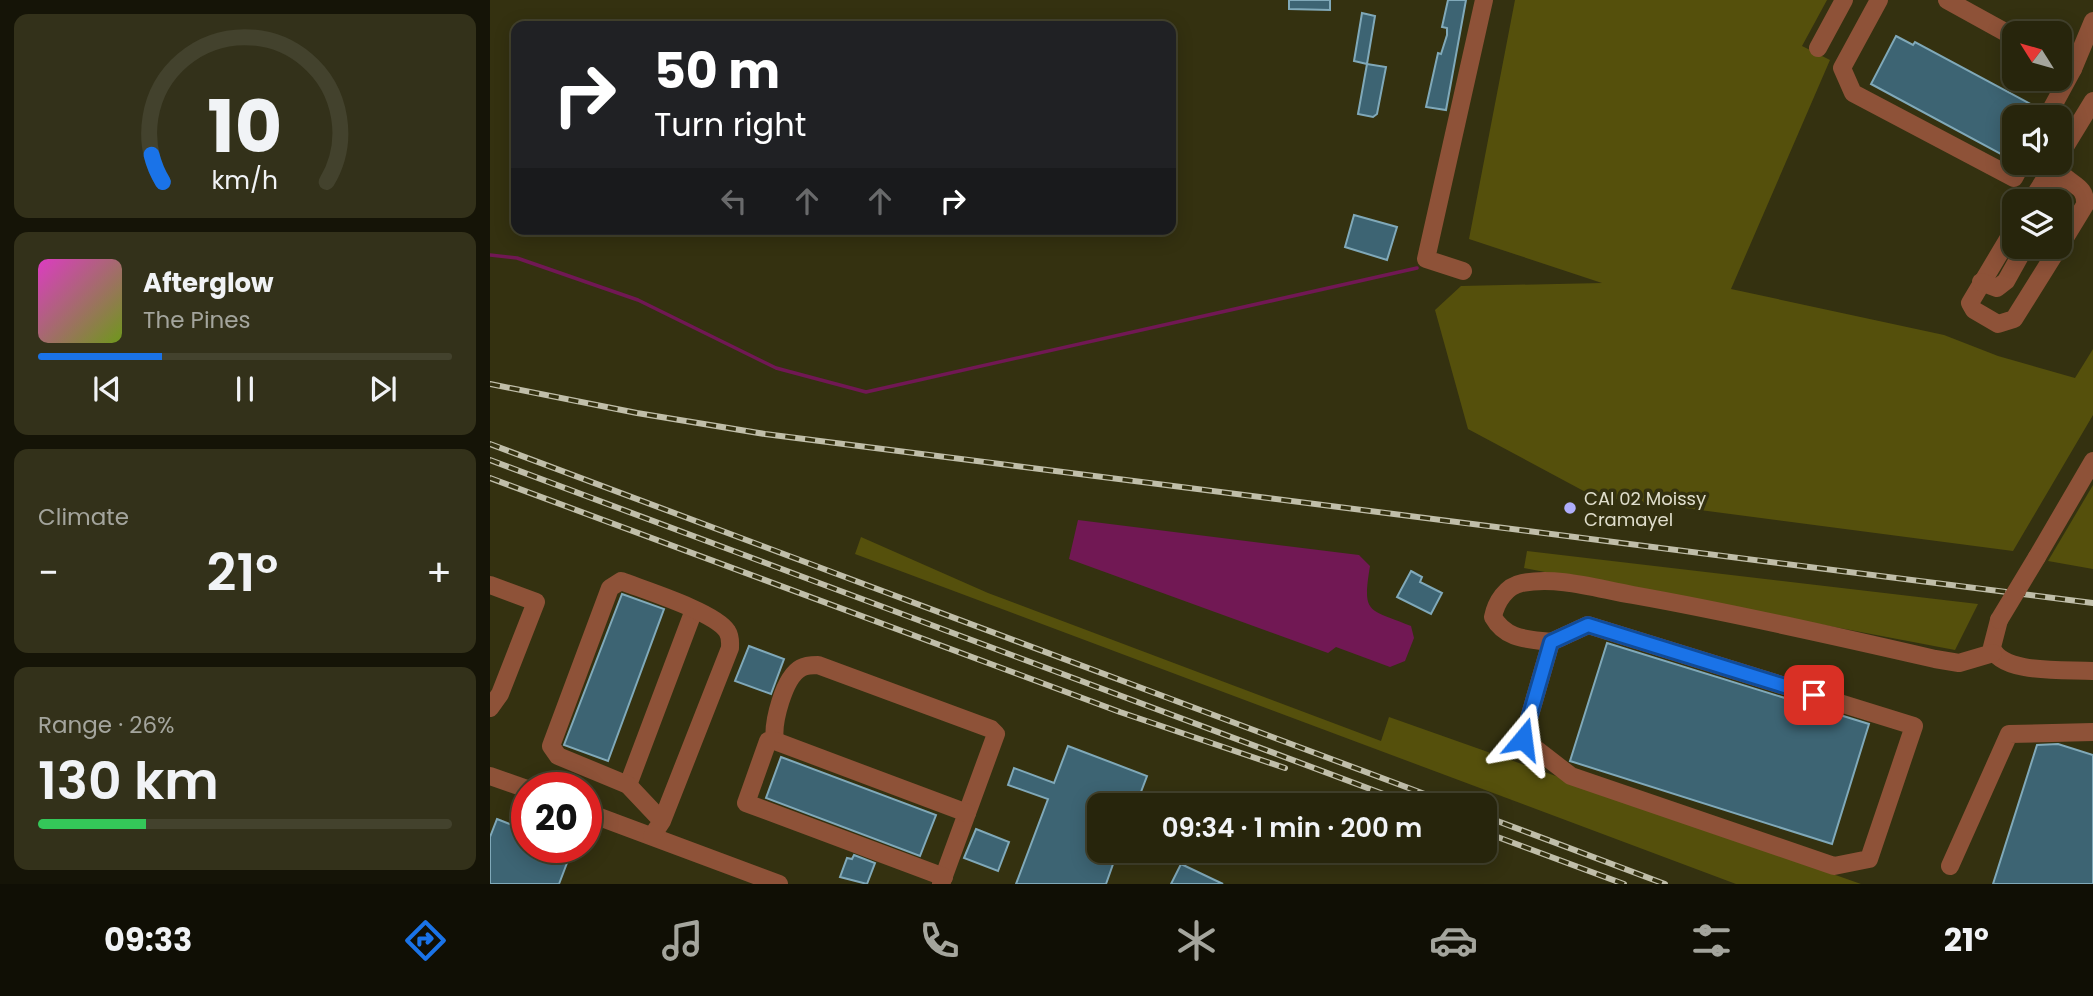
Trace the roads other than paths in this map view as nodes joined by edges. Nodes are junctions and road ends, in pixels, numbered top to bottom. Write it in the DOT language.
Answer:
graph roads {
  1 [pos="1484,0"];
  2 [pos="1844,0"];
  3 [pos="1879,0"];
  4 [pos="1947,0"];
  5 [pos="2093,21"];
  6 [pos="2002,30"];
  7 [pos="1818,48"];
  8 [pos="2072,55"];
  9 [pos="2093,101"];
  10 [pos="2072,135"];
  11 [pos="2002,172"];
  12 [pos="2060,175"];
  13 [pos="2072,226"];
  14 [pos="2002,248"];
  15 [pos="2018,259"];
  16 [pos="2051,259"];
  17 [pos="1463,271"];
  18 [pos="1981,282"];
  19 [pos="2093,461"];
  20 [pos="490,585"];
  21 [pos="694,610"];
  22 [pos="1551,642"];
  23 [pos="1993,653"];
  24 [pos="2093,671"];
  25 [pos="490,708"];
  26 [pos="2093,732"];
  27 [pos="775,741"];
  28 [pos="490,776"];
  29 [pos="511,783"];
  30 [pos="628,785"];
  31 [pos="967,813"];
  32 [pos="602,816"];
  33 [pos="657,829"];
  34 [pos="1950,866"];
  35 [pos="942,881"];
  36 [pos="779,884"];
  1 -- 17 [label="street"];
  2 -- 7 [label="street"];
  3 -- 11 [label="street"];
  4 -- 6 [label="street"];
  5 -- 8 [label="street"];
  9 -- 10 [label="street"];
  12 -- 13 [label="street"];
  14 -- 18 [label="street"];
  15 -- 18 [label="street"];
  16 -- 18 [label="street"];
  19 -- 23 [label="street, bridge"];
  20 -- 25 [label="street"];
  21 -- 30 [label="street"];
  21 -- 30 [label="street"];
  21 -- 33 [label="street"];
  22 -- 22 [label="street"];
  22 -- 23 [label="street"];
  23 -- 24 [label="street"];
  26 -- 34 [label="street"];
  27 -- 31 [label="street"];
  27 -- 31 [label="street"];
  27 -- 35 [label="street"];
  28 -- 29 [label="street"];
  30 -- 33 [label="street"];
  31 -- 35 [label="street"];
  32 -- 33 [label="street"];
  33 -- 36 [label="street"];
}
